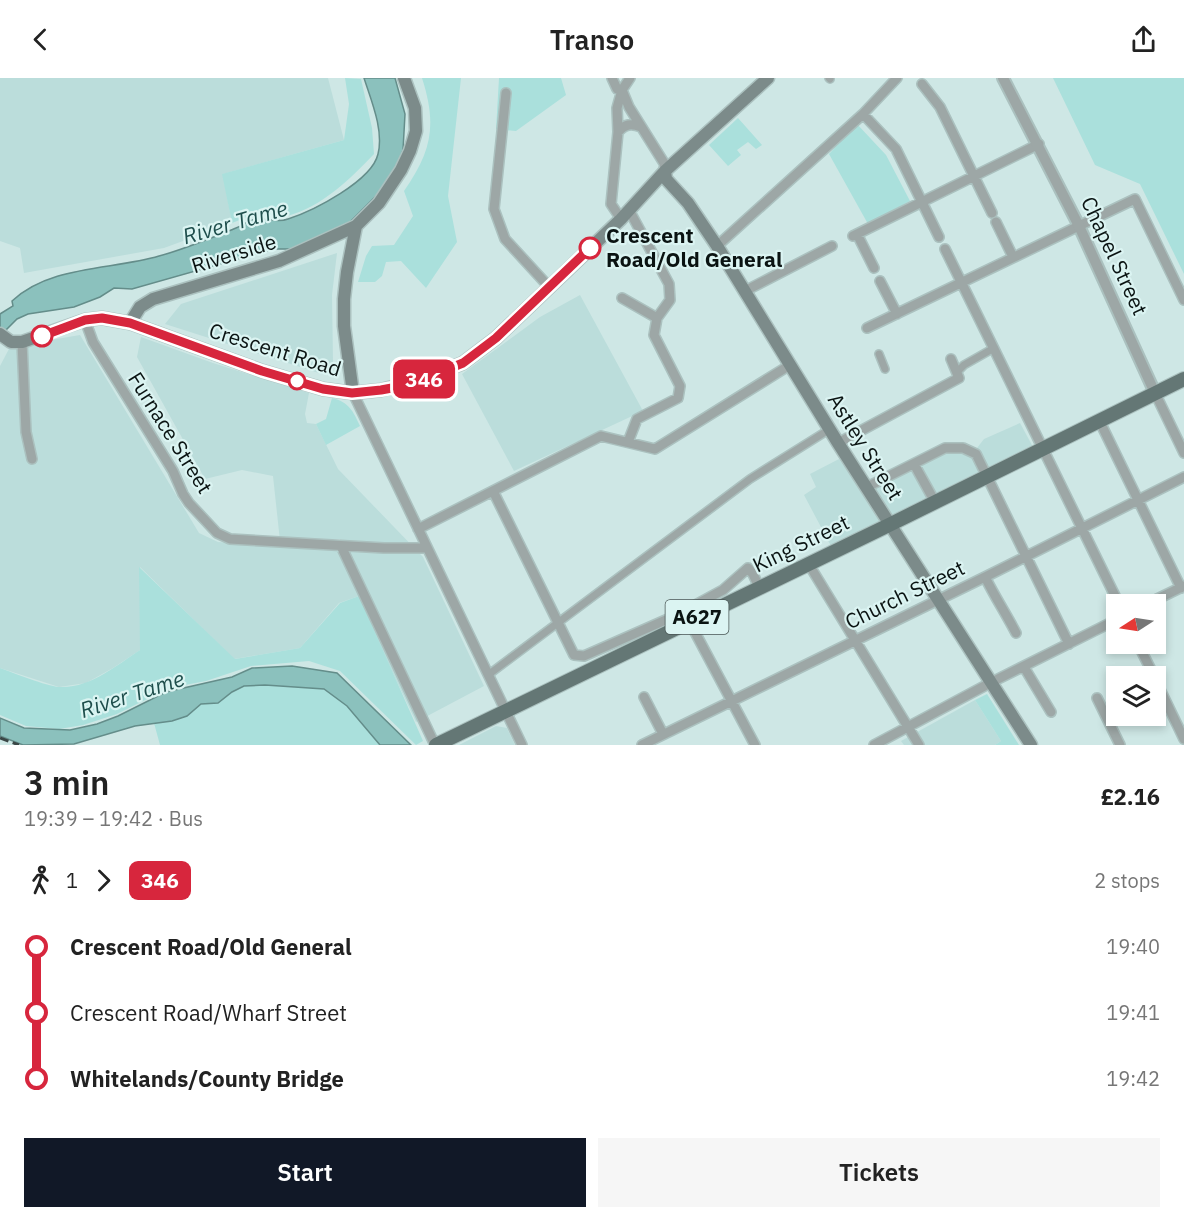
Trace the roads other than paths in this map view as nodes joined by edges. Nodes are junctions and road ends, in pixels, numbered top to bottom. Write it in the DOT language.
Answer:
graph roads {
  1 [pos="404,78"];
  2 [pos="612,78"];
  3 [pos="630,78"];
  4 [pos="768,78"];
  5 [pos="897,78"];
  6 [pos="1004,78"];
  7 [pos="922,84"];
  8 [pos="622,90"];
  9 [pos="506,93"];
  10 [pos="863,114"];
  11 [pos="641,127"];
  12 [pos="618,132"];
  13 [pos="1039,144"];
  14 [pos="665,171"];
  15 [pos="974,176"];
  16 [pos="922,202"];
  17 [pos="625,214"];
  18 [pos="356,226"];
  19 [pos="1079,226"];
  20 [pos="939,237"];
  21 [pos="717,246"];
  22 [pos="832,246"];
  23 [pos="945,249"];
  24 [pos="1013,258"];
  25 [pos="874,268"];
  26 [pos="880,280"];
  27 [pos="962,282"];
  28 [pos="550,288"];
  29 [pos="745,291"];
  30 [pos="622,298"];
  31 [pos="1184,300"];
  32 [pos="897,314"];
  33 [pos="657,318"];
  34 [pos="85,320"];
  35 [pos="130,323"];
  36 [pos="867,328"];
  37 [pos="2,335"];
  38 [pos="22,342"];
  39 [pos="994,348"];
  40 [pos="879,354"];
  41 [pos="951,359"];
  42 [pos="790,365"];
  43 [pos="885,369"];
  44 [pos="960,379"];
  45 [pos="1184,379"];
  46 [pos="352,393"];
  47 [pos="1155,393"];
  48 [pos="1099,420"];
  49 [pos="830,429"];
  50 [pos="628,442"];
  51 [pos="838,443"];
  52 [pos="1043,448"];
  53 [pos="1184,453"];
  54 [pos="32,459"];
  55 [pos="914,464"];
  56 [pos="986,476"];
  57 [pos="1184,477"];
  58 [pos="867,487"];
  59 [pos="493,491"];
  60 [pos="1138,500"];
  61 [pos="934,502"];
  62 [pos="891,524"];
  63 [pos="1082,527"];
  64 [pos="418,529"];
  65 [pos="341,546"];
  66 [pos="427,548"];
  67 [pos="1027,556"];
  68 [pos="808,563"];
  69 [pos="985,577"];
  70 [pos="759,587"];
  71 [pos="1182,587"];
  72 [pos="1114,594"];
  73 [pos="1166,595"];
  74 [pos="939,599"];
  75 [pos="689,621"];
  76 [pos="558,623"];
  77 [pos="1106,625"];
  78 [pos="1016,633"];
  79 [pos="855,640"];
  80 [pos="1069,644"];
  81 [pos="1024,667"];
  82 [pos="488,675"];
  83 [pos="992,682"];
  84 [pos="644,697"];
  85 [pos="1096,698"];
  86 [pos="732,700"];
  87 [pos="1166,702"];
  88 [pos="505,712"];
  89 [pos="1051,712"];
  90 [pos="908,726"];
  91 [pos="663,734"];
  92 [pos="1184,739"];
  93 [pos="440,744"];
  94 [pos="522,745"];
  95 [pos="642,745"];
  96 [pos="755,745"];
  97 [pos="873,745"];
  98 [pos="919,745"];
  99 [pos="1031,745"];
  100 [pos="1120,745"];
  1 -- 18 [label="main road, Riverside"];
  2 -- 8 [label="street"];
  3 -- 8 [label="street"];
  4 -- 14 [label="main road, Crescent Road"];
  5 -- 10 [label="street"];
  6 -- 13 [label="street, Chapel Street"];
  7 -- 15 [label="street"];
  8 -- 11 [label="street"];
  8 -- 12 [label="street"];
  9 -- 28 [label="street"];
  10 -- 16 [label="street"];
  10 -- 21 [label="street"];
  11 -- 12 [label="street"];
  11 -- 14 [label="street"];
  12 -- 17 [label="street"];
  13 -- 15 [label="street"];
  13 -- 19 [label="street, Chapel Street"];
  14 -- 17 [label="main road, Crescent Road"];
  14 -- 21 [label="main road, Astley Street"];
  15 -- 16 [label="street"];
  15 -- 24 [label="street"];
  16 -- 20 [label="street"];
  16 -- 25 [label="street"];
  17 -- 28 [label="main road, Crescent Road"];
  17 -- 33 [label="street"];
  18 -- 35 [label="main road, Riverside"];
  18 -- 46 [label="main road"];
  19 -- 24 [label="street"];
  19 -- 31 [label="street"];
  19 -- 47 [label="street, Chapel Street"];
  20 -- 23 [label="street"];
  21 -- 29 [label="main road, Astley Street"];
  22 -- 29 [label="street"];
  23 -- 27 [label="street"];
  24 -- 27 [label="street"];
  25 -- 26 [label="street"];
  26 -- 32 [label="street"];
  27 -- 32 [label="street"];
  27 -- 39 [label="street"];
  28 -- 46 [label="main road, Crescent Road"];
  29 -- 42 [label="main road, Astley Street"];
  30 -- 33 [label="street"];
  32 -- 36 [label="street"];
  33 -- 50 [label="street"];
  34 -- 35 [label="main road, Crescent Road"];
  34 -- 38 [label="main road, Crescent Road"];
  34 -- 65 [label="street, Furnace Street"];
  35 -- 46 [label="main road, Crescent Road"];
  37 -- 38 [label="main road"];
  38 -- 54 [label="street"];
  39 -- 44 [label="street"];
  39 -- 52 [label="street"];
  40 -- 43 [label="street"];
  41 -- 44 [label="street"];
  42 -- 49 [label="main road, Astley Street"];
  42 -- 50 [label="street"];
  44 -- 51 [label="street"];
  45 -- 47 [label="main road, King Street / A627"];
  46 -- 64 [label="street"];
  47 -- 48 [label="main road, King Street / A627"];
  47 -- 53 [label="street, Chapel Street"];
  48 -- 52 [label="main road, King Street / A627"];
  48 -- 60 [label="street"];
  49 -- 51 [label="main road, Astley Street"];
  49 -- 76 [label="street"];
  50 -- 59 [label="street"];
  51 -- 58 [label="main road, Astley Street"];
  52 -- 56 [label="main road, King Street / A627"];
  52 -- 63 [label="street"];
  55 -- 56 [label="street"];
  55 -- 58 [label="street"];
  55 -- 61 [label="street"];
  56 -- 61 [label="main road, King Street / A627"];
  56 -- 67 [label="street"];
  57 -- 60 [label="street, Church Street"];
  58 -- 62 [label="main road, Astley Street"];
  59 -- 64 [label="street"];
  59 -- 76 [label="street"];
  60 -- 63 [label="street, Church Street"];
  60 -- 71 [label="street"];
  61 -- 62 [label="main road, King Street / A627"];
  62 -- 68 [label="main road, King Street / A627"];
  62 -- 74 [label="main road, Astley Street"];
  63 -- 67 [label="street, Church Street"];
  63 -- 72 [label="street"];
  64 -- 66 [label="street"];
  65 -- 66 [label="street, Furnace Street"];
  65 -- 93 [label="street"];
  66 -- 82 [label="street"];
  67 -- 69 [label="street, Church Street"];
  67 -- 80 [label="street"];
  68 -- 70 [label="main road, King Street / A627"];
  68 -- 79 [label="street"];
  69 -- 74 [label="street, Church Street"];
  69 -- 78 [label="street"];
  70 -- 75 [label="main road, King Street / A627"];
  70 -- 76 [label="street"];
  71 -- 73 [label="street"];
  74 -- 79 [label="street, Church Street"];
  74 -- 83 [label="main road, Astley Street"];
  75 -- 86 [label="street"];
  75 -- 88 [label="main road, King Street / A627"];
  76 -- 82 [label="street"];
  77 -- 80 [label="street"];
  79 -- 86 [label="street, Church Street"];
  79 -- 90 [label="street"];
  80 -- 81 [label="street"];
  81 -- 83 [label="street"];
  81 -- 89 [label="street"];
  82 -- 88 [label="street"];
  83 -- 90 [label="street"];
  83 -- 99 [label="main road, Astley Street"];
  84 -- 91 [label="street"];
  85 -- 100 [label="street"];
  86 -- 91 [label="street, Church Street"];
  86 -- 96 [label="street"];
  87 -- 92 [label="street"];
  88 -- 93 [label="main road, King Street / A627"];
  88 -- 94 [label="street"];
  90 -- 97 [label="street"];
  90 -- 98 [label="street"];
  91 -- 95 [label="street, Church Street"];
}
